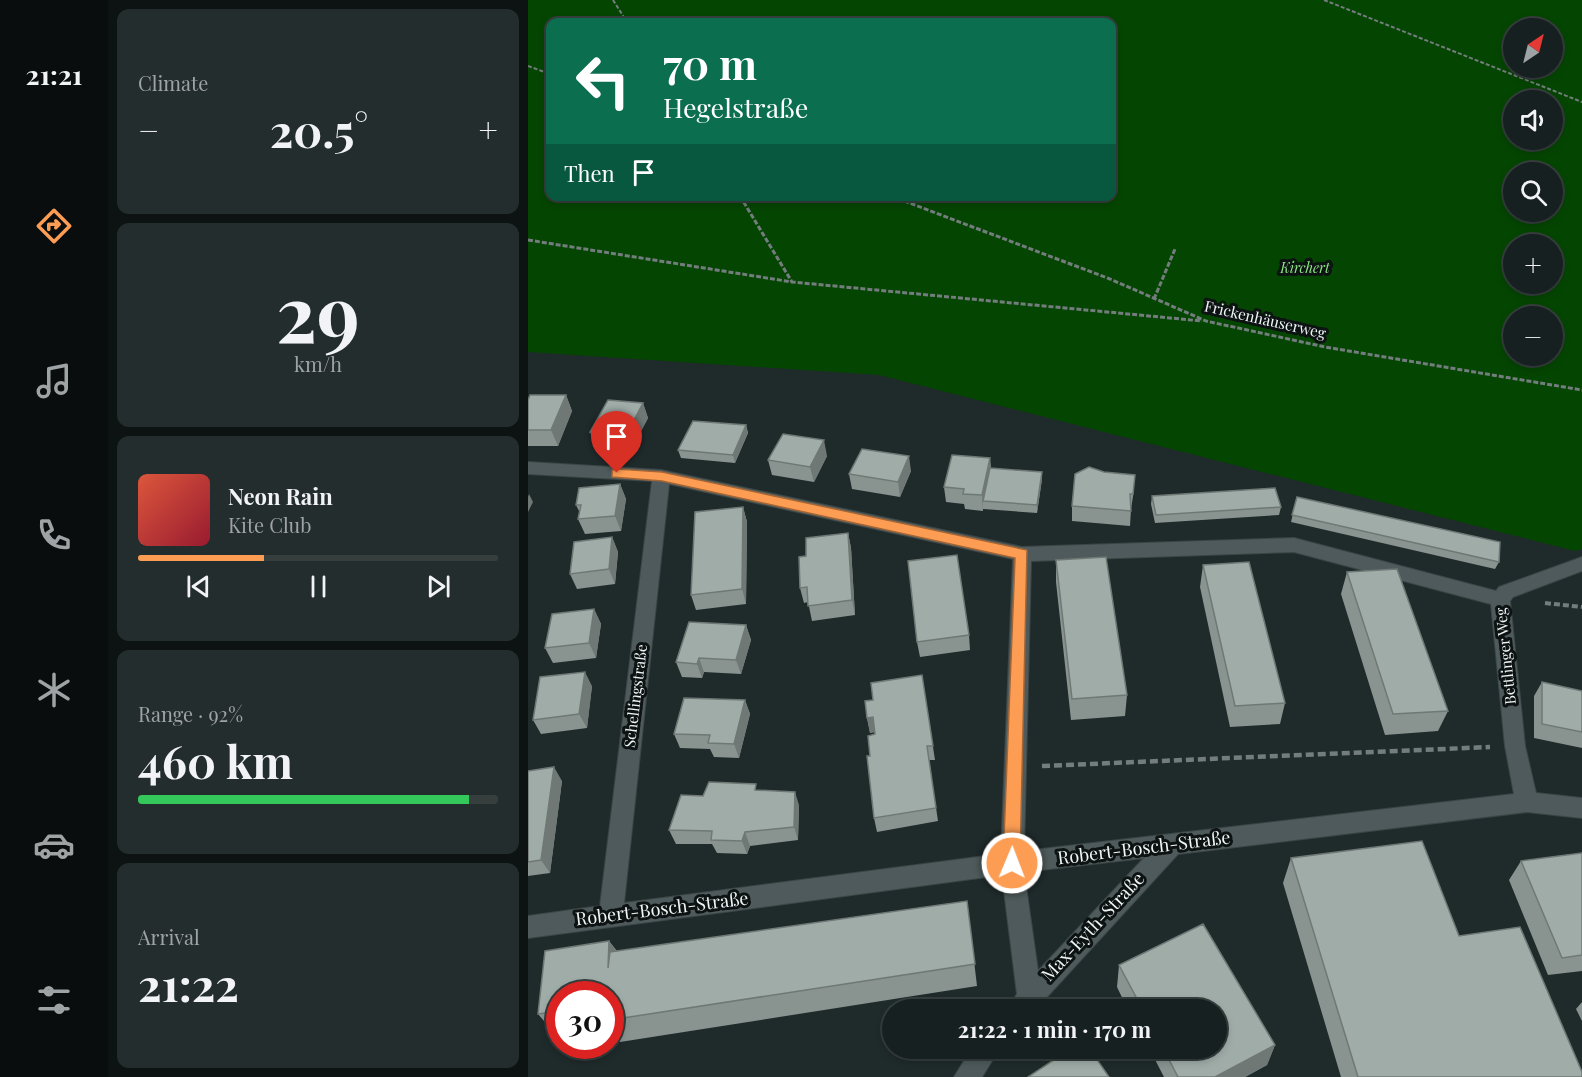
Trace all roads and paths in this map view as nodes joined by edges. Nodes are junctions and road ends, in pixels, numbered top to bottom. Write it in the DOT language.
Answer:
graph roads {
  1 [pos="614,0"];
  2 [pos="1324,0"];
  3 [pos="625,18"];
  4 [pos="528,66"];
  5 [pos="546,73"];
  6 [pos="1582,102"];
  7 [pos="743,201"];
  8 [pos="905,201"];
  9 [pos="528,240"];
  10 [pos="1175,249"];
  11 [pos="792,282"];
  12 [pos="1154,298"];
  13 [pos="1206,321"];
  14 [pos="1582,390"];
  15 [pos="528,468"];
  16 [pos="662,476"];
  17 [pos="1022,554"];
  18 [pos="1582,564"];
  19 [pos="1500,599"];
  20 [pos="1515,746"];
  21 [pos="1014,767"];
  22 [pos="1527,802"];
  23 [pos="1582,808"];
  24 [pos="1170,846"];
  25 [pos="1012,863"];
  26 [pos="611,915"];
  27 [pos="528,927"];
  28 [pos="1024,999"];
  29 [pos="1028,999"];
  30 [pos="980,1059"];
  31 [pos="967,1077"];
  1 -- 3 [label="path"];
  2 -- 6 [label="path"];
  4 -- 5 [label="path"];
  7 -- 11 [label="path"];
  8 -- 12 [label="path, Frickenhäuserweg"];
  9 -- 11 [label="path"];
  10 -- 12 [label="path"];
  11 -- 13 [label="path"];
  12 -- 13 [label="path, Frickenhäuserweg"];
  13 -- 14 [label="path, Frickenhäuserweg"];
  15 -- 16 [label="street"];
  16 -- 17 [label="street"];
  16 -- 26 [label="street, Schellingstraße"];
  17 -- 19 [label="street"];
  17 -- 21 [label="street"];
  18 -- 19 [label="street, Bettlinger Weg"];
  19 -- 20 [label="street, Bettlinger Weg"];
  20 -- 21 [label="path"];
  20 -- 22 [label="street, Bettlinger Weg"];
  21 -- 25 [label="street"];
  22 -- 23 [label="street, Robert-Bosch-Straße"];
  22 -- 24 [label="street, Robert-Bosch-Straße"];
  24 -- 25 [label="street, Robert-Bosch-Straße"];
  24 -- 29 [label="street, Max-Eyth-Straße"];
  25 -- 26 [label="street, Robert-Bosch-Straße"];
  25 -- 28 [label="street"];
  26 -- 27 [label="street, Robert-Bosch-Straße"];
  30 -- 31 [label="street"];
}
